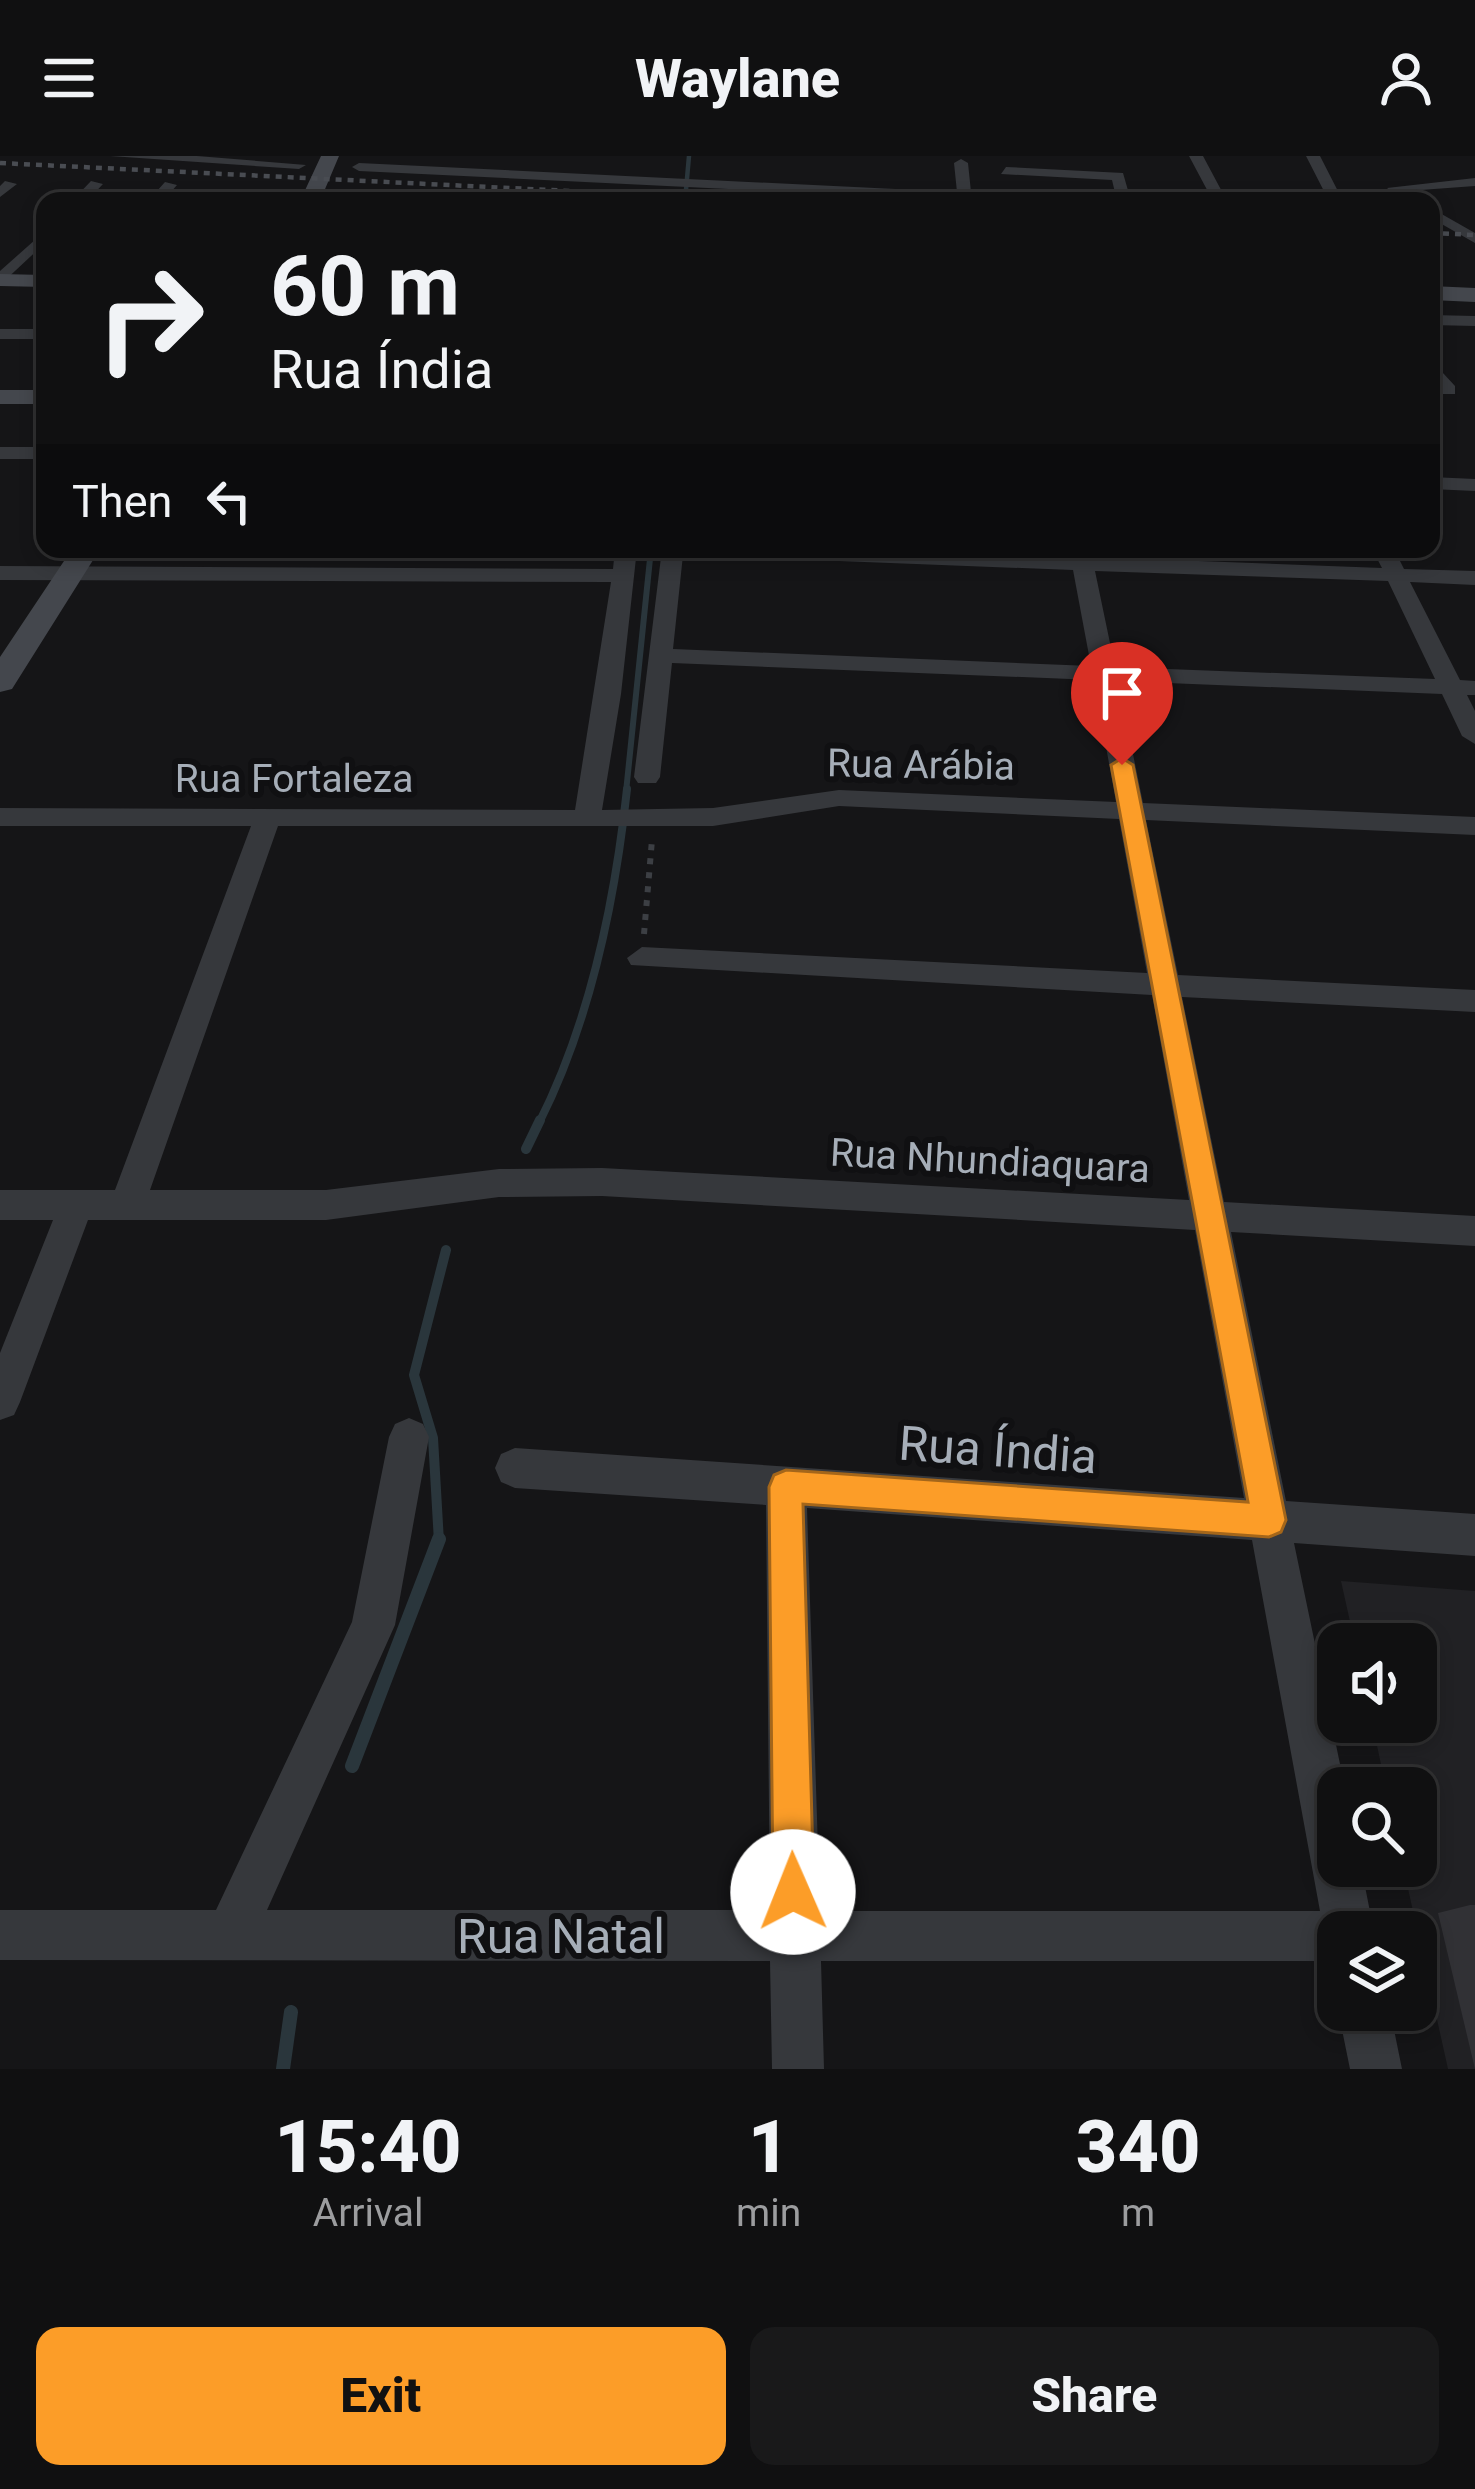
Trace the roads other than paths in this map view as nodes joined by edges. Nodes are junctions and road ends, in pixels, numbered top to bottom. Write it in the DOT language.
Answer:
graph roads {
  1 [pos="117,156"];
  2 [pos="330,156"];
  3 [pos="465,156"];
  4 [pos="596,156"];
  5 [pos="1196,156"];
  6 [pos="1312,156"];
  7 [pos="156,157"];
  8 [pos="254,159"];
  9 [pos="426,163"];
  10 [pos="637,164"];
  11 [pos="961,164"];
  12 [pos="299,165"];
  13 [pos="359,167"];
  14 [pos="1006,171"];
  15 [pos="460,172"];
  16 [pos="586,178"];
  17 [pos="625,180"];
  18 [pos="1475,182"];
  19 [pos="96,184"];
  20 [pos="170,185"];
  21 [pos="88,192"];
  22 [pos="163,192"];
  23 [pos="314,192"];
  24 [pos="927,192"];
  25 [pos="964,192"];
  26 [pos="1122,192"];
  27 [pos="1215,192"];
  28 [pos="1331,192"];
  29 [pos="1400,192"];
  30 [pos="1440,219"];
  31 [pos="1440,220"];
  32 [pos="1475,223"];
  33 [pos="1440,239"];
  34 [pos="1475,240"];
  35 [pos="36,244"];
  36 [pos="0,280"];
  37 [pos="36,280"];
  38 [pos="1440,293"];
  39 [pos="1475,295"];
  40 [pos="1440,320"];
  41 [pos="1475,322"];
  42 [pos="0,334"];
  43 [pos="36,334"];
  44 [pos="1440,378"];
  45 [pos="1449,390"];
  46 [pos="0,397"];
  47 [pos="36,397"];
  48 [pos="0,453"];
  49 [pos="36,453"];
  50 [pos="1440,483"];
  51 [pos="1475,485"];
  52 [pos="225,558"];
  53 [pos="357,558"];
  54 [pos="487,558"];
  55 [pos="625,558"];
  56 [pos="672,558"];
  57 [pos="1082,558"];
  58 [pos="1115,558"];
  59 [pos="1388,558"];
  60 [pos="78,561"];
  61 [pos="0,573"];
  62 [pos="217,574"];
  63 [pos="350,575"];
  64 [pos="483,575"];
  65 [pos="1396,575"];
  66 [pos="623,576"];
  67 [pos="1475,578"];
  68 [pos="661,656"];
  69 [pos="1105,674"];
  70 [pos="0,682"];
  71 [pos="1463,688"];
  72 [pos="1475,736"];
  73 [pos="647,776"];
  74 [pos="1131,811"];
  75 [pos="0,818"];
  76 [pos="268,818"];
  77 [pos="587,819"];
  78 [pos="1475,826"];
  79 [pos="642,958"];
  80 [pos="1165,985"];
  81 [pos="1475,1001"];
  82 [pos="0,1204"];
  83 [pos="76,1205"];
  84 [pos="127,1205"];
  85 [pos="1210,1215"];
  86 [pos="1475,1231"];
  87 [pos="0,1402"];
  88 [pos="409,1437"];
  89 [pos="515,1468"];
  90 [pos="786,1487"];
  91 [pos="1269,1520"];
  92 [pos="1475,1535"];
  93 [pos="1345,1911"];
  94 [pos="0,1935"];
  95 [pos="230,1935"];
  96 [pos="1317,1936"];
  97 [pos="794,1937"];
  98 [pos="1368,2031"];
  99 [pos="798,2069"];
  100 [pos="1376,2069"];
  1 -- 7 [label="street"];
  2 -- 23 [label="main road"];
  3 -- 15 [label="street"];
  4 -- 16 [label="street"];
  5 -- 27 [label="street"];
  6 -- 28 [label="street"];
  7 -- 8 [label="street"];
  8 -- 12 [label="street"];
  9 -- 13 [label="street"];
  9 -- 15 [label="street"];
  10 -- 17 [label="street"];
  11 -- 25 [label="street"];
  14 -- 26 [label="street"];
  15 -- 16 [label="street"];
  16 -- 17 [label="street"];
  17 -- 24 [label="street"];
  18 -- 29 [label="street"];
  19 -- 21 [label="street"];
  20 -- 22 [label="street"];
  30 -- 32 [label="street"];
  31 -- 34 [label="street"];
  33 -- 34 [label="street"];
  35 -- 36 [label="street"];
  36 -- 37 [label="main road"];
  38 -- 39 [label="main road"];
  40 -- 41 [label="street"];
  42 -- 43 [label="street"];
  44 -- 45 [label="street"];
  46 -- 47 [label="main road"];
  48 -- 49 [label="street"];
  50 -- 51 [label="street"];
  52 -- 62 [label="street"];
  53 -- 63 [label="street"];
  54 -- 64 [label="street"];
  55 -- 66 [label="street"];
  56 -- 68 [label="street"];
  57 -- 69 [label="street"];
  58 -- 65 [label="street"];
  59 -- 65 [label="street"];
  60 -- 61 [label="street"];
  60 -- 62 [label="street"];
  60 -- 70 [label="main road"];
  62 -- 63 [label="street"];
  63 -- 64 [label="street"];
  64 -- 66 [label="street"];
  65 -- 67 [label="street"];
  65 -- 71 [label="street"];
  66 -- 77 [label="street"];
  68 -- 69 [label="street"];
  68 -- 73 [label="street"];
  69 -- 71 [label="street"];
  69 -- 74 [label="street"];
  71 -- 72 [label="street"];
  74 -- 77 [label="street, Rua Arábia"];
  74 -- 78 [label="street, Rua Arábia"];
  74 -- 80 [label="street"];
  75 -- 76 [label="street, Rua Fortaleza"];
  76 -- 77 [label="street, Rua Fortaleza"];
  76 -- 84 [label="street"];
  79 -- 80 [label="street"];
  80 -- 81 [label="street"];
  80 -- 85 [label="street"];
  82 -- 83 [label="street, Rua Nhundiaquara"];
  83 -- 84 [label="street, Rua Nhundiaquara"];
  83 -- 87 [label="street"];
  84 -- 85 [label="street, Rua Nhundiaquara"];
  85 -- 86 [label="street, Rua Nhundiaquara"];
  85 -- 91 [label="street"];
  88 -- 95 [label="street"];
  89 -- 90 [label="street, Rua Índia"];
  90 -- 91 [label="street, Rua Índia"];
  90 -- 97 [label="street"];
  91 -- 92 [label="street, Rua Índia"];
  91 -- 93 [label="street"];
  94 -- 95 [label="street, Rua Natal"];
  95 -- 97 [label="street, Rua Natal"];
  96 -- 97 [label="street, Rua Natal"];
  97 -- 99 [label="street"];
  98 -- 100 [label="street"];
}
